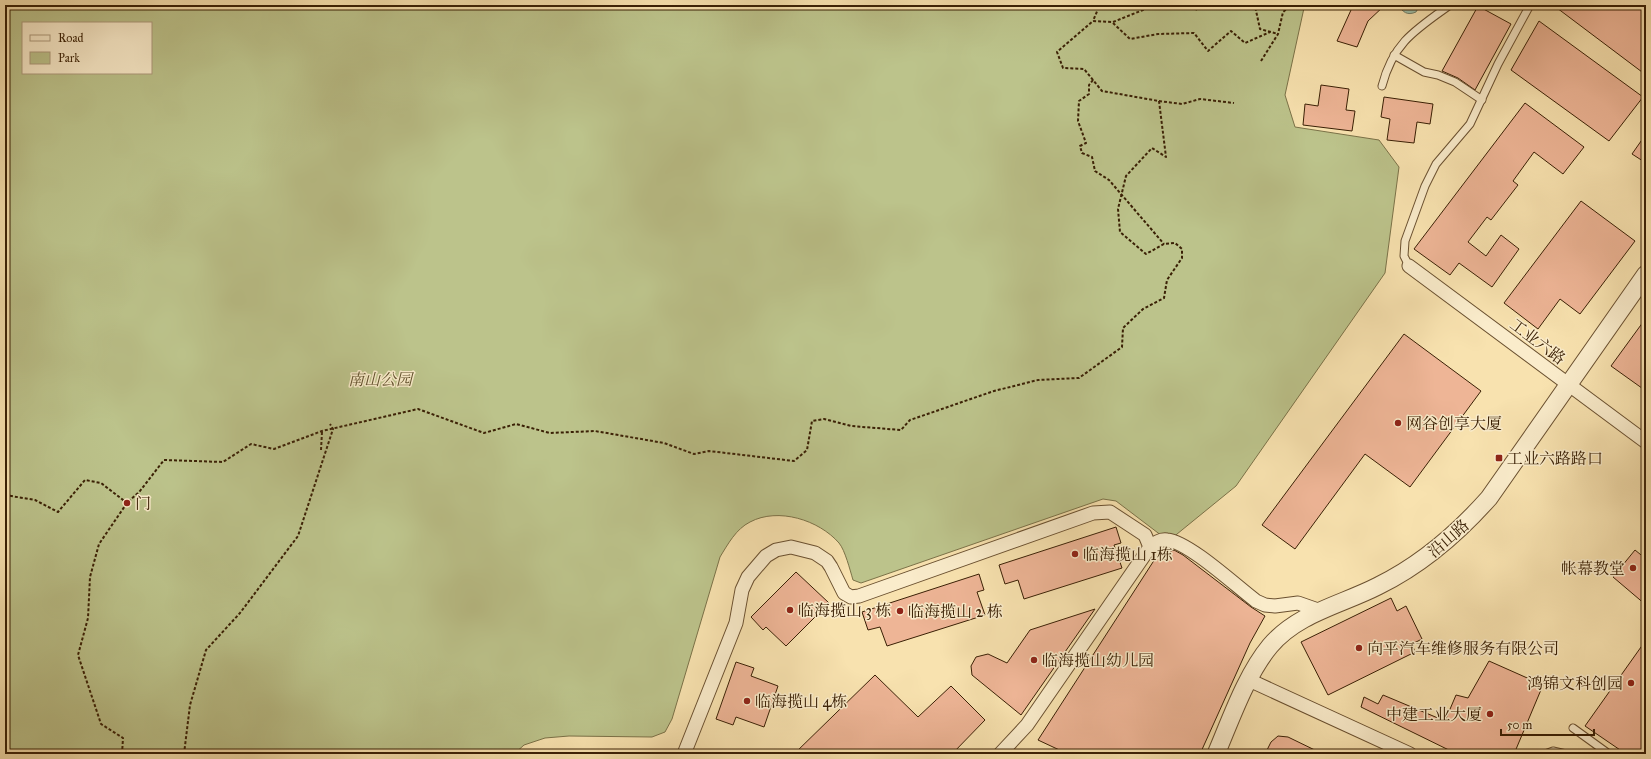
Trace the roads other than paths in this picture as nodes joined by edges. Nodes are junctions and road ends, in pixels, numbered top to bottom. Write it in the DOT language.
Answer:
graph roads {
  1 [pos="1450,5"];
  2 [pos="1530,5"];
  3 [pos="1394,55"];
  4 [pos="1382,86"];
  5 [pos="1482,100"];
  6 [pos="1409,266"];
  7 [pos="1646,275"];
  8 [pos="1568,384"];
  9 [pos="1646,442"];
  10 [pos="1150,547"];
  11 [pos="1318,610"];
  12 [pos="1249,680"];
  13 [pos="1573,728"];
  14 [pos="684,754"];
  15 [pos="1000,754"];
  16 [pos="1216,754"];
  17 [pos="1410,754"];
  18 [pos="1545,754"];
  19 [pos="1566,754"];
  20 [pos="1609,754"];
  1 -- 3 [label="lane"];
  2 -- 5 [label="lane"];
  3 -- 4 [label="lane"];
  3 -- 5 [label="lane"];
  5 -- 6 [label="lane"];
  6 -- 8 [label="street, 工业六路"];
  7 -- 8 [label="street, 沿山路"];
  8 -- 9 [label="street, 工业六路"];
  8 -- 11 [label="street, 沿山路"];
  10 -- 11 [label="street"];
  10 -- 14 [label="street"];
  10 -- 15 [label="street"];
  11 -- 12 [label="street, 沿山路"];
  12 -- 16 [label="street, 沿山路"];
  12 -- 17 [label="street"];
  13 -- 20 [label="lane"];
  18 -- 19 [label="lane"];
}
